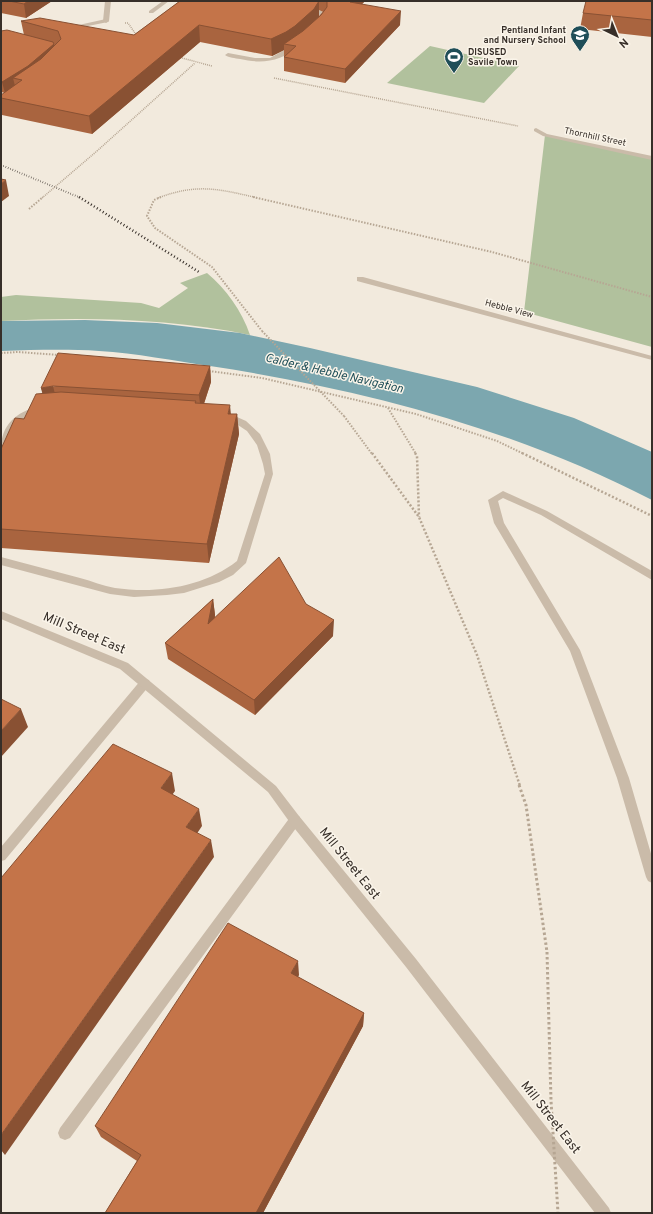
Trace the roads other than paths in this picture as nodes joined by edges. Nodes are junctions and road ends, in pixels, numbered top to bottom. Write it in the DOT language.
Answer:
graph roads {
  1 [pos="108,1"];
  2 [pos="166,1"];
  3 [pos="283,1"];
  4 [pos="151,12"];
  5 [pos="317,26"];
  6 [pos="62,29"];
  7 [pos="301,41"];
  8 [pos="228,55"];
  9 [pos="536,130"];
  10 [pos="652,158"];
  11 [pos="360,279"];
  12 [pos="652,358"];
  13 [pos="51,407"];
  14 [pos="215,417"];
  15 [pos="1,446"];
  16 [pos="1,561"];
  17 [pos="652,576"];
  18 [pos="1,615"];
  19 [pos="145,683"];
  20 [pos="295,820"];
  21 [pos="1,856"];
  22 [pos="652,877"];
  23 [pos="65,1133"];
  24 [pos="604,1213"];
  1 -- 6 [label="street"];
  2 -- 4 [label="street"];
  3 -- 5 [label="street"];
  7 -- 8 [label="street"];
  9 -- 10 [label="street, Thornhill Street"];
  11 -- 12 [label="street, Hebble View"];
  13 -- 15 [label="street"];
  14 -- 16 [label="street"];
  17 -- 22 [label="street"];
  18 -- 19 [label="street, Mill Street East"];
  19 -- 20 [label="street, Mill Street East"];
  19 -- 21 [label="street"];
  20 -- 23 [label="street"];
  20 -- 24 [label="street, Mill Street East"];
}
